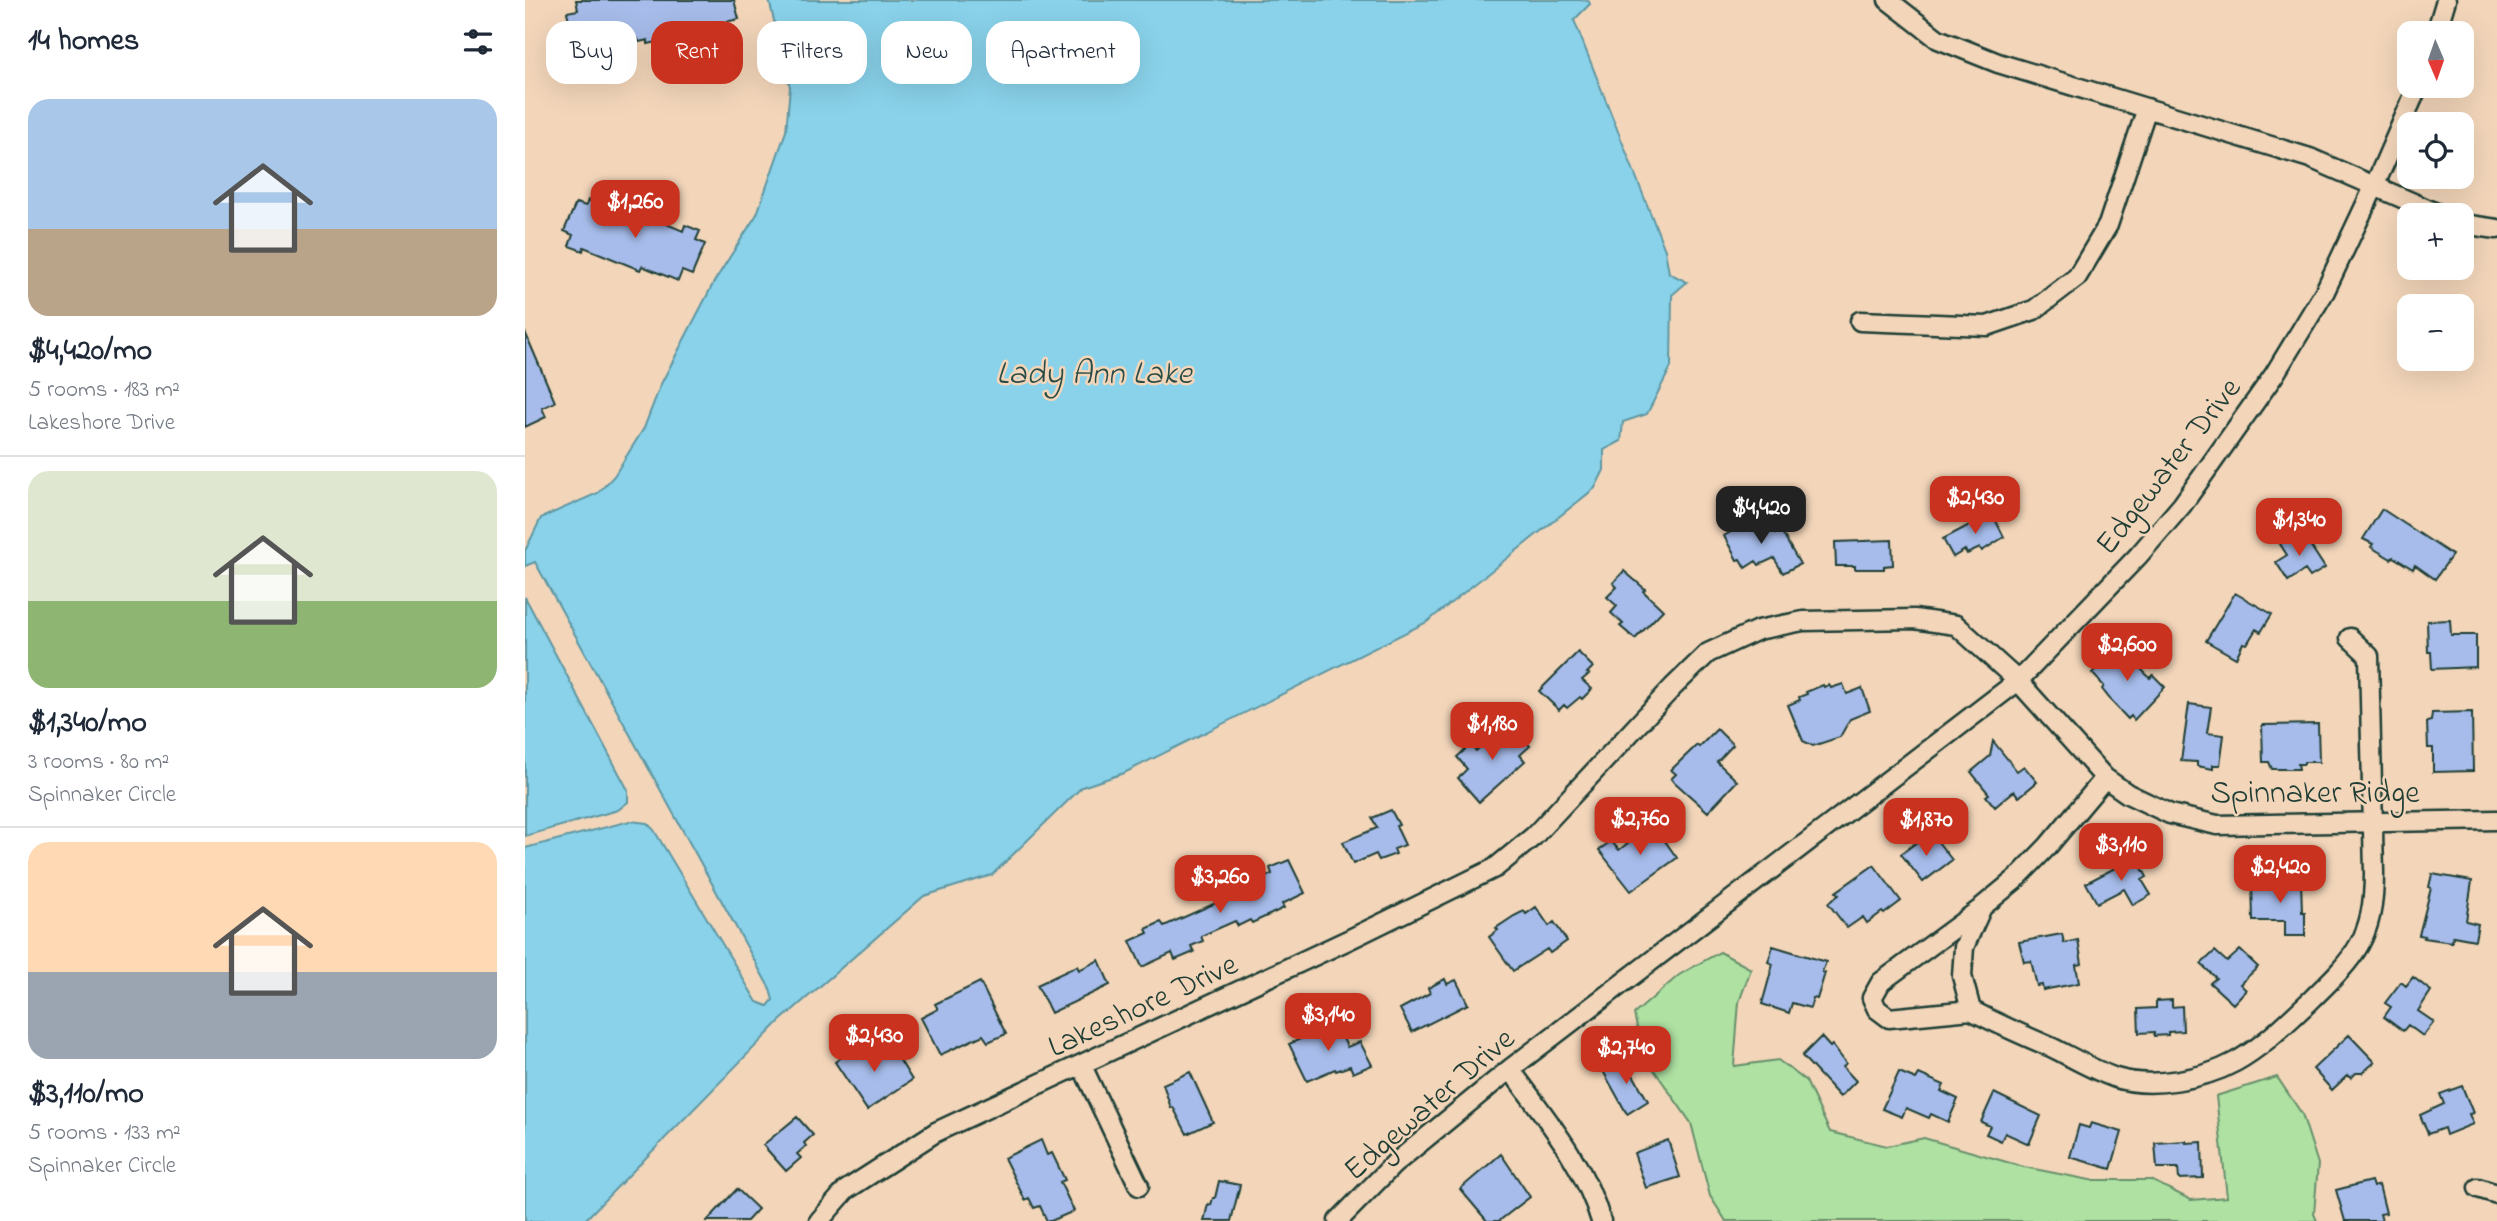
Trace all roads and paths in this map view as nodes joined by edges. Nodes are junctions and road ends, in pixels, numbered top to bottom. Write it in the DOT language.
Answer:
graph roads {
  1 [pos="1888,0"];
  2 [pos="2446,0"];
  3 [pos="2440,21"];
  4 [pos="2413,98"];
  5 [pos="2147,108"];
  6 [pos="2374,187"];
  7 [pos="2412,203"];
  8 [pos="2474,226"];
  9 [pos="2497,229"];
  10 [pos="1860,321"];
  11 [pos="2350,638"];
  12 [pos="2018,681"];
  13 [pos="2105,778"];
  14 [pos="2497,820"];
  15 [pos="2372,821"];
  16 [pos="1982,907"];
  17 [pos="1971,1010"];
  18 [pos="1081,1066"];
  19 [pos="1510,1069"];
  20 [pos="1139,1186"];
  21 [pos="2478,1188"];
  22 [pos="2497,1194"];
  23 [pos="819,1221"];
  24 [pos="1338,1221"];
  25 [pos="1601,1221"];
  1 -- 5 [label="street"];
  2 -- 3 [label="street"];
  4 -- 6 [label="street, Edgewater Drive"];
  5 -- 6 [label="street"];
  5 -- 10 [label="street"];
  6 -- 7 [label="street"];
  6 -- 12 [label="street, Edgewater Drive"];
  8 -- 9 [label="street"];
  11 -- 15 [label="street"];
  12 -- 13 [label="street, Spinnaker Ridge"];
  12 -- 18 [label="street, Lakeshore Drive"];
  12 -- 19 [label="street, Edgewater Drive"];
  13 -- 15 [label="street, Spinnaker Ridge"];
  13 -- 16 [label="street"];
  14 -- 15 [label="street, Spinnaker Ridge"];
  15 -- 17 [label="street"];
  16 -- 17 [label="street"];
  16 -- 17 [label="street"];
  18 -- 20 [label="street"];
  18 -- 23 [label="street, Lakeshore Drive"];
  19 -- 24 [label="street, Edgewater Drive"];
  19 -- 25 [label="street"];
  21 -- 22 [label="street"];
}
